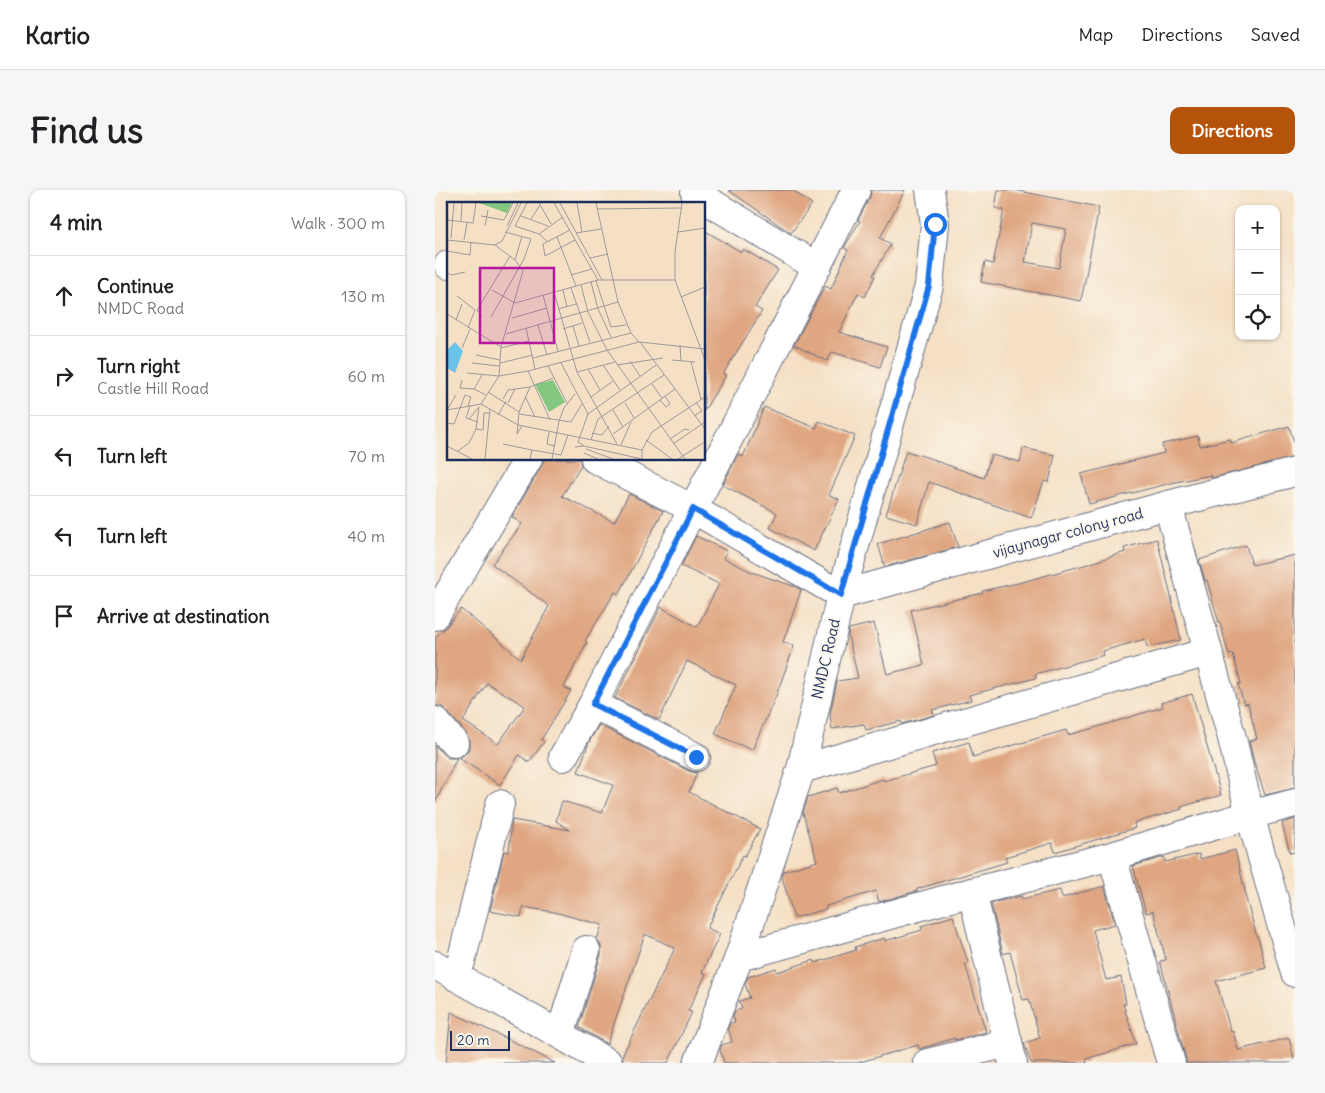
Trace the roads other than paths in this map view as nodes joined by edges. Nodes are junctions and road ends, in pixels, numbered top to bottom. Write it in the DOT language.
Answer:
graph roads {
  1 [pos="856,190"];
  2 [pos="930,190"];
  3 [pos="705,203"];
  4 [pos="817,267"];
  5 [pos="527,460"];
  6 [pos="597,460"];
  7 [pos="1294,477"];
  8 [pos="1168,505"];
  9 [pos="693,509"];
  10 [pos="841,595"];
  11 [pos="435,616"];
  12 [pos="1208,652"];
  13 [pos="593,704"];
  14 [pos="435,721"];
  15 [pos="454,743"];
  16 [pos="563,757"];
  17 [pos="696,757"];
  18 [pos="801,769"];
  19 [pos="1295,803"];
  20 [pos="500,804"];
  21 [pos="1250,815"];
  22 [pos="1112,856"];
  23 [pos="972,892"];
  24 [pos="586,950"];
  25 [pos="739,957"];
  26 [pos="444,970"];
  27 [pos="1295,973"];
  28 [pos="559,1034"];
  29 [pos="1011,1053"];
  30 [pos="608,1063"];
  31 [pos="697,1063"];
  32 [pos="927,1063"];
  33 [pos="1171,1063"];
  1 -- 4 [label="street"];
  2 -- 10 [label="street, NMDC Road"];
  3 -- 4 [label="street"];
  4 -- 9 [label="street"];
  5 -- 11 [label="street"];
  6 -- 9 [label="street"];
  7 -- 8 [label="street, vijaynagar colony road"];
  8 -- 10 [label="street, vijaynagar colony road"];
  8 -- 12 [label="street"];
  9 -- 10 [label="street"];
  9 -- 13 [label="street"];
  10 -- 18 [label="street, NMDC Road"];
  12 -- 18 [label="street"];
  12 -- 21 [label="street"];
  13 -- 16 [label="street"];
  13 -- 17 [label="street"];
  14 -- 15 [label="street"];
  18 -- 25 [label="street, NMDC Road"];
  19 -- 21 [label="street"];
  20 -- 26 [label="street"];
  21 -- 22 [label="street"];
  21 -- 27 [label="street"];
  22 -- 23 [label="street"];
  22 -- 33 [label="street"];
  23 -- 25 [label="street"];
  23 -- 29 [label="street"];
  24 -- 28 [label="street"];
  25 -- 31 [label="street, NMDC Road"];
  26 -- 28 [label="street"];
  28 -- 30 [label="street"];
  29 -- 32 [label="street"];
}
